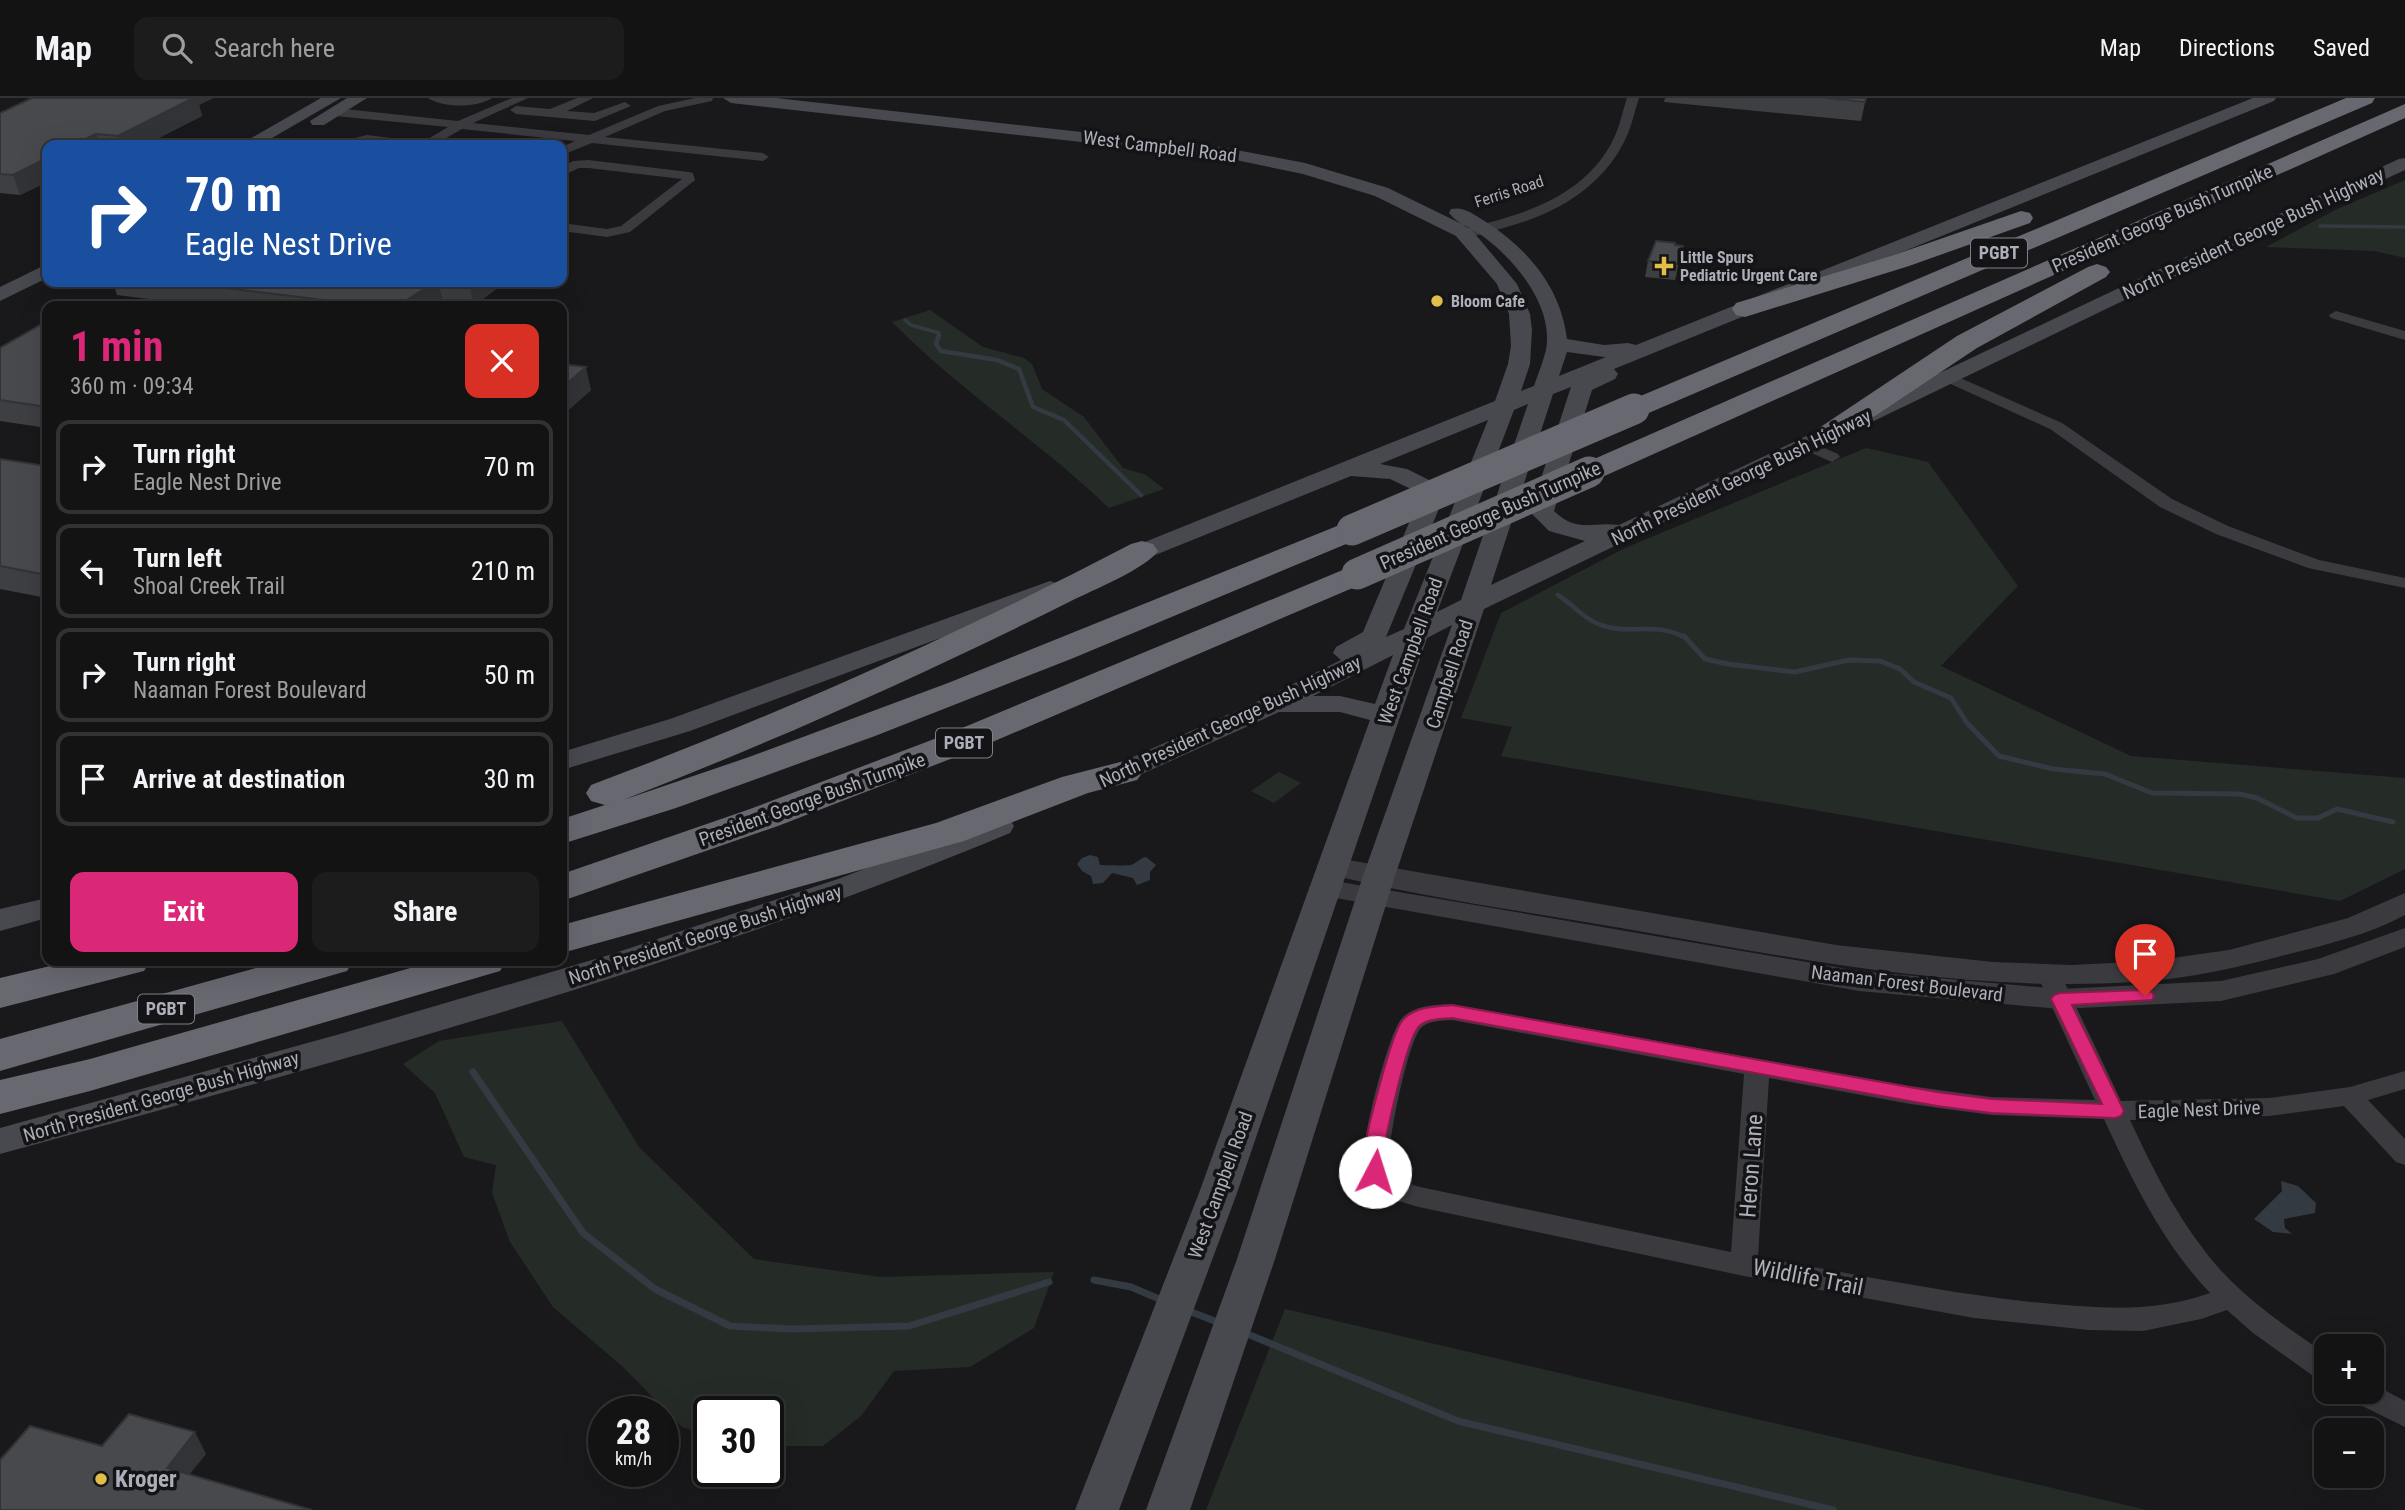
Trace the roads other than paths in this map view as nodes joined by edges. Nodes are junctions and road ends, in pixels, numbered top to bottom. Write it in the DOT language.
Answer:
graph roads {
  1 [pos="359,98"];
  2 [pos="434,98"];
  3 [pos="486,98"];
  4 [pos="523,98"];
  5 [pos="587,98"];
  6 [pos="598,98"];
  7 [pos="731,98"];
  8 [pos="806,98"];
  9 [pos="1633,98"];
  10 [pos="2268,98"];
  11 [pos="2337,98"];
  12 [pos="2364,98"];
  13 [pos="710,99"];
  14 [pos="338,108"];
  15 [pos="516,110"];
  16 [pos="2405,110"];
  17 [pos="552,113"];
  18 [pos="460,125"];
  19 [pos="588,138"];
  20 [pos="257,140"];
  21 [pos="284,140"];
  22 [pos="433,140"];
  23 [pos="567,148"];
  24 [pos="763,157"];
  25 [pos="2405,163"];
  26 [pos="567,169"];
  27 [pos="2213,196"];
  28 [pos="1468,227"];
  29 [pos="567,228"];
  30 [pos="42,257"];
  31 [pos="42,273"];
  32 [pos="0,280"];
  33 [pos="0,295"];
  34 [pos="1745,310"];
  35 [pos="2336,315"];
  36 [pos="2371,326"];
  37 [pos="2405,327"];
  38 [pos="2405,336"];
  39 [pos="1558,344"];
  40 [pos="1656,345"];
  41 [pos="1949,378"];
  42 [pos="1547,387"];
  43 [pos="1505,405"];
  44 [pos="1822,445"];
  45 [pos="1344,470"];
  46 [pos="1635,527"];
  47 [pos="1142,551"];
  48 [pos="2405,583"];
  49 [pos="1473,604"];
  50 [pos="1415,633"];
  51 [pos="1275,704"];
  52 [pos="1385,715"];
  53 [pos="567,759"];
  54 [pos="1124,772"];
  55 [pos="567,808"];
  56 [pos="567,830"];
  57 [pos="1327,877"];
  58 [pos="567,886"];
  59 [pos="1376,886"];
  60 [pos="2403,907"];
  61 [pos="42,909"];
  62 [pos="0,920"];
  63 [pos="2405,937"];
  64 [pos="567,938"];
  65 [pos="1797,949"];
  66 [pos="1715,955"];
  67 [pos="109,966"];
  68 [pos="313,966"];
  69 [pos="468,966"];
  70 [pos="2055,988"];
  71 [pos="0,993"];
  72 [pos="0,1055"];
  73 [pos="1757,1068"];
  74 [pos="2405,1080"];
  75 [pos="2350,1096"];
  76 [pos="0,1097"];
  77 [pos="2115,1111"];
  78 [pos="0,1140"];
  79 [pos="2405,1155"];
  80 [pos="1389,1187"];
  81 [pos="1744,1265"];
  82 [pos="2231,1297"];
  83 [pos="2314,1361"];
  84 [pos="2384,1404"];
  85 [pos="2405,1415"];
  86 [pos="1097,1510"];
  87 [pos="1168,1510"];
  1 -- 14 [label="main road"];
  2 -- 3 [label="street"];
  4 -- 18 [label="street"];
  5 -- 17 [label="street"];
  6 -- 17 [label="street"];
  7 -- 28 [label="main road, West Campbell Road"];
  8 -- 28 [label="main road, West Campbell Road"];
  9 -- 28 [label="street, Ferris Road"];
  10 -- 34 [label="main road"];
  11 -- 34 [label="highway"];
  12 -- 56 [label="highway, President George Bush Turnpike / PGBT, bridge"];
  13 -- 19 [label="street"];
  14 -- 18 [label="street"];
  14 -- 20 [label="main road"];
  14 -- 21 [label="main road"];
  15 -- 17 [label="street"];
  16 -- 27 [label="highway, President George Bush Turnpike / PGBT"];
  18 -- 19 [label="street"];
  18 -- 22 [label="street"];
  19 -- 23 [label="street"];
  19 -- 24 [label="street"];
  25 -- 41 [label="main road, North President George Bush Highway"];
  26 -- 29 [label="street"];
  27 -- 44 [label="highway"];
  27 -- 58 [label="highway, President George Bush Turnpike / PGBT, bridge"];
  28 -- 39 [label="main road, West Campbell Road"];
  28 -- 43 [label="main road, West Campbell Road"];
  30 -- 32 [label="main road"];
  31 -- 33 [label="main road"];
  34 -- 40 [label="main road"];
  35 -- 36 [label="street"];
  36 -- 37 [label="street"];
  36 -- 38 [label="street"];
  39 -- 40 [label="main road"];
  39 -- 42 [label="main road, West Campbell Road"];
  40 -- 42 [label="main road"];
  40 -- 46 [label="main road"];
  41 -- 44 [label="main road, North President George Bush Highway"];
  41 -- 48 [label="street"];
  42 -- 43 [label="main road"];
  42 -- 49 [label="main road, West Campbell Road"];
  43 -- 45 [label="main road"];
  43 -- 50 [label="main road, West Campbell Road"];
  44 -- 46 [label="main road, North President George Bush Highway"];
  45 -- 47 [label="main road"];
  45 -- 51 [label="main road"];
  46 -- 49 [label="main road, North President George Bush Highway"];
  47 -- 53 [label="main road"];
  47 -- 55 [label="highway"];
  49 -- 50 [label="main road, North President George Bush Highway"];
  49 -- 59 [label="main road, Campbell Road"];
  50 -- 51 [label="main road, North President George Bush Highway"];
  50 -- 52 [label="main road, West Campbell Road"];
  51 -- 52 [label="main road"];
  51 -- 54 [label="main road, North President George Bush Highway"];
  52 -- 57 [label="main road, West Campbell Road"];
  54 -- 64 [label="highway"];
  54 -- 78 [label="main road, North President George Bush Highway"];
  57 -- 59 [label="street, Naaman Forest Boulevard"];
  57 -- 86 [label="main road, West Campbell Road"];
  59 -- 65 [label="street, Naaman Forest Boulevard"];
  59 -- 66 [label="street, Naaman Forest Boulevard"];
  59 -- 87 [label="main road"];
  60 -- 70 [label="street, Naaman Forest Boulevard"];
  61 -- 62 [label="main road"];
  63 -- 70 [label="street, Naaman Forest Boulevard"];
  65 -- 66 [label="street"];
  65 -- 70 [label="street, Naaman Forest Boulevard"];
  66 -- 70 [label="street, Naaman Forest Boulevard"];
  67 -- 71 [label="highway"];
  68 -- 72 [label="highway, PGBT"];
  69 -- 76 [label="highway"];
  70 -- 77 [label="street"];
  73 -- 77 [label="street, Eagle Nest Drive"];
  73 -- 80 [label="street, Eagle Nest Drive"];
  73 -- 81 [label="street, Heron Lane"];
  74 -- 75 [label="street, Eagle Nest Drive"];
  75 -- 77 [label="street, Eagle Nest Drive"];
  75 -- 79 [label="street"];
  77 -- 82 [label="street"];
  80 -- 81 [label="street, Wildlife Trail"];
  81 -- 82 [label="street, Wildlife Trail"];
  82 -- 83 [label="street"];
  84 -- 85 [label="street"];
}
